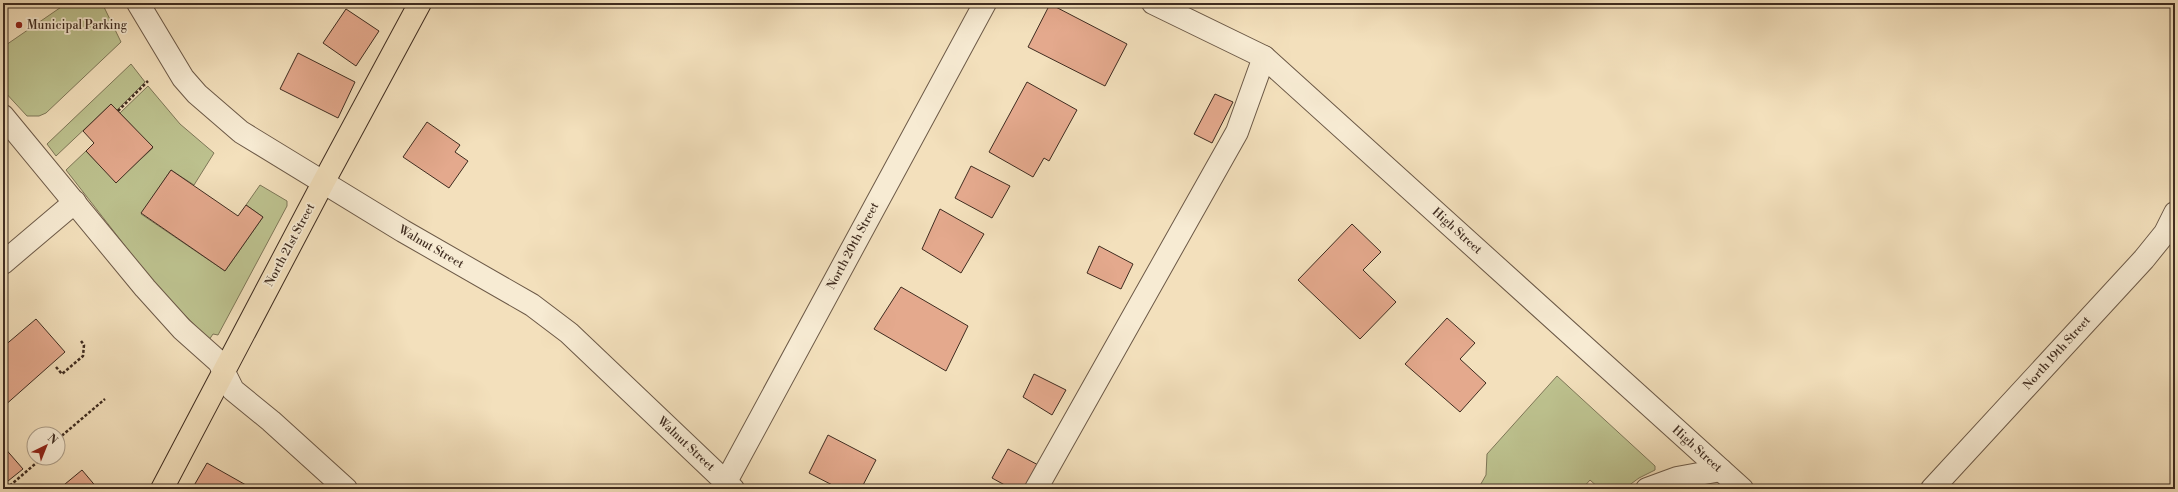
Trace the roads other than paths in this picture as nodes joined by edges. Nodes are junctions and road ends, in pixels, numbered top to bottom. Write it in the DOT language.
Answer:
graph roads {
  1 [pos="138,3"];
  2 [pos="420,3"];
  3 [pos="985,3"];
  4 [pos="1153,3"];
  5 [pos="1264,57"];
  6 [pos="3,116"];
  7 [pos="323,183"];
  8 [pos="75,202"];
  9 [pos="2175,213"];
  10 [pos="3,263"];
  11 [pos="224,371"];
  12 [pos="1721,470"];
  13 [pos="727,487"];
  14 [pos="162,489"];
  15 [pos="346,489"];
  16 [pos="1036,489"];
  17 [pos="1647,489"];
  18 [pos="1742,489"];
  19 [pos="1932,489"];
  1 -- 7 [label="street, Walnut Street"];
  2 -- 7 [label="main road, North 21st Street"];
  3 -- 13 [label="street, North 20th Street"];
  4 -- 5 [label="street, High Street"];
  5 -- 12 [label="street, High Street"];
  5 -- 16 [label="street"];
  6 -- 8 [label="street"];
  7 -- 11 [label="main road, North 21st Street"];
  7 -- 13 [label="street, Walnut Street"];
  8 -- 10 [label="street"];
  8 -- 11 [label="street"];
  9 -- 19 [label="street, North 19th Street"];
  11 -- 14 [label="main road, North 21st Street"];
  11 -- 15 [label="street"];
  12 -- 17 [label="street"];
  12 -- 18 [label="street, High Street"];
}
